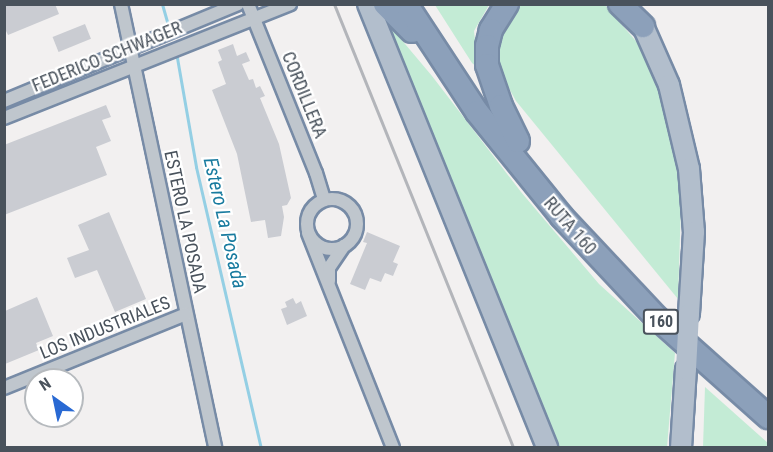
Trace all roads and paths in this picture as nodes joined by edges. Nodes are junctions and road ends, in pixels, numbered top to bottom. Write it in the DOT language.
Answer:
graph roads {
  1 [pos="121,4"];
  2 [pos="238,4"];
  3 [pos="248,4"];
  4 [pos="290,4"];
  5 [pos="368,4"];
  6 [pos="386,4"];
  7 [pos="406,4"];
  8 [pos="423,4"];
  9 [pos="507,4"];
  10 [pos="620,4"];
  11 [pos="630,4"];
  12 [pos="254,18"];
  13 [pos="643,26"];
  14 [pos="131,50"];
  15 [pos="134,66"];
  16 [pos="448,70"];
  17 [pos="4,101"];
  18 [pos="4,118"];
  19 [pos="518,141"];
  20 [pos="324,200"];
  21 [pos="308,233"];
  22 [pos="344,246"];
  23 [pos="330,294"];
  24 [pos="186,314"];
  25 [pos="4,388"];
  26 [pos="768,398"];
  27 [pos="768,417"];
  28 [pos="215,447"];
  29 [pos="393,447"];
  30 [pos="547,447"];
  31 [pos="681,447"];
  1 -- 14 [label="street, ESTERO LA POSADA"];
  2 -- 14 [label="street, FEDERICO SCHWAGER"];
  3 -- 12 [label="street, CORDILLERA"];
  4 -- 12 [label="street, FEDERICO SCHWAGER"];
  5 -- 30 [label="main road"];
  6 -- 16 [label="highway"];
  7 -- 16 [label="highway, RUTA 160 / 160"];
  8 -- 19 [label="highway, RUTA 160 / 160"];
  9 -- 19 [label="highway"];
  10 -- 13 [label="highway"];
  11 -- 13 [label="highway"];
  12 -- 15 [label="street, FEDERICO SCHWAGER"];
  12 -- 20 [label="street, CORDILLERA"];
  13 -- 31 [label="main road, bridge"];
  14 -- 15 [label="street, ESTERO LA POSADA"];
  14 -- 17 [label="street, FEDERICO SCHWAGER"];
  15 -- 18 [label="street, FEDERICO SCHWAGER"];
  15 -- 24 [label="street, ESTERO LA POSADA"];
  16 -- 27 [label="highway, RUTA 160 / 160"];
  19 -- 26 [label="highway, RUTA 160 / 160"];
  20 -- 21 [label="street"];
  20 -- 22 [label="street"];
  21 -- 22 [label="street"];
  21 -- 23 [label="street"];
  22 -- 23 [label="street"];
  23 -- 29 [label="street"];
  24 -- 25 [label="street, LOS INDUSTRIALES"];
  24 -- 28 [label="street, ESTERO LA POSADA"];
}
